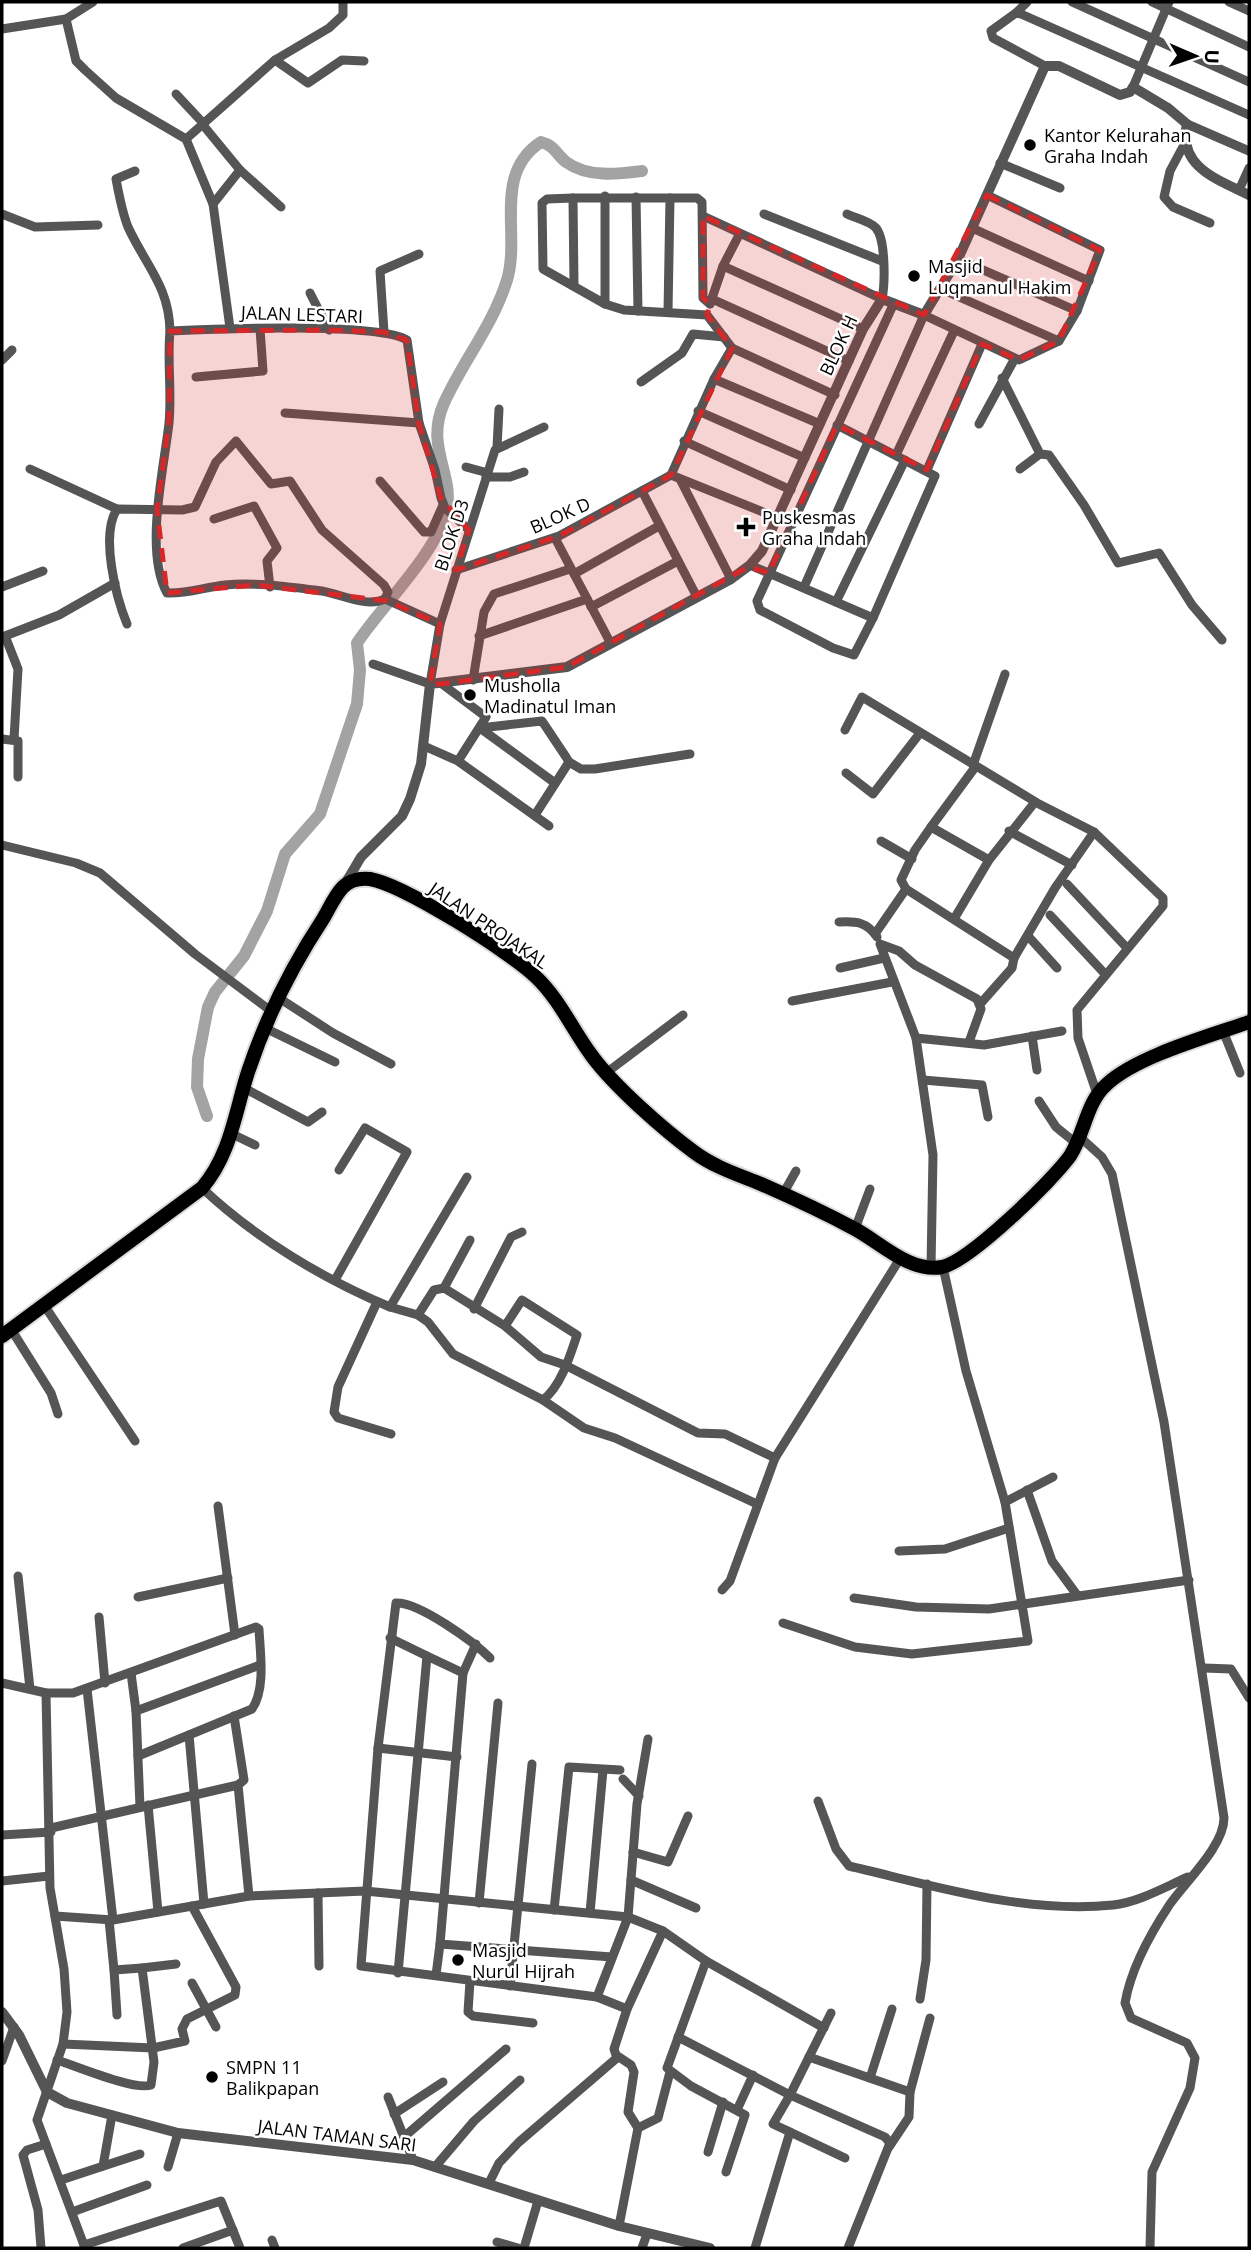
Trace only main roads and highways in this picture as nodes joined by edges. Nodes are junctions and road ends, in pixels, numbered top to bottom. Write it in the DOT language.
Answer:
graph roads {
  1 [pos="1249,1021"];
  2 [pos="6,1333"];
  1 -- 2 [label="main road, JALAN PROJAKAL"];
}
